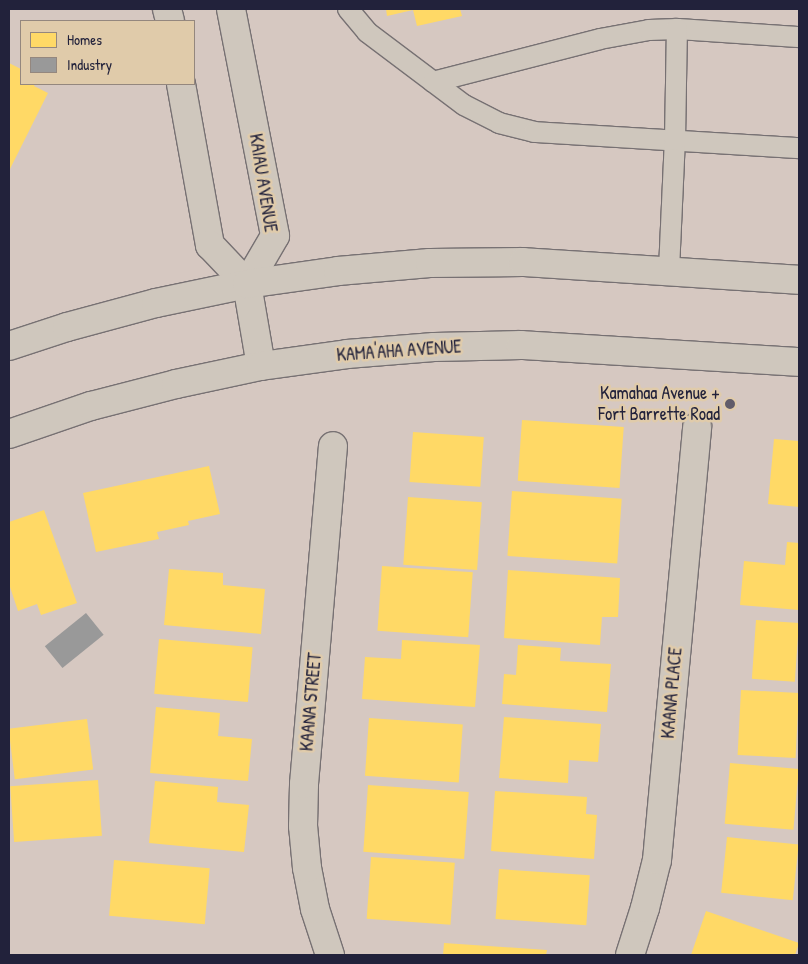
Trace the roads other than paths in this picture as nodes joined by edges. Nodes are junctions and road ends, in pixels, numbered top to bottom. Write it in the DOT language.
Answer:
graph roads {
  1 [pos="231,9"];
  2 [pos="348,9"];
  3 [pos="677,29"];
  4 [pos="799,37"];
  5 [pos="434,82"];
  6 [pos="181,85"];
  7 [pos="675,140"];
  8 [pos="799,148"];
  9 [pos="669,270"];
  10 [pos="799,280"];
  11 [pos="247,284"];
  12 [pos="9,346"];
  13 [pos="799,362"];
  14 [pos="261,366"];
  15 [pos="697,427"];
  16 [pos="9,434"];
  17 [pos="333,446"];
  18 [pos="322,954"];
  19 [pos="630,955"];
  1 -- 11 [label="street, KAIAU AVENUE"];
  2 -- 5 [label="lane"];
  3 -- 4 [label="lane"];
  3 -- 5 [label="lane"];
  3 -- 7 [label="lane"];
  5 -- 7 [label="lane"];
  6 -- 11 [label="street"];
  7 -- 8 [label="lane"];
  7 -- 9 [label="lane"];
  9 -- 10 [label="street"];
  9 -- 11 [label="street"];
  11 -- 12 [label="street"];
  11 -- 14 [label="street"];
  13 -- 14 [label="street, KAMA'AHA AVENUE"];
  14 -- 16 [label="street, KAMA'AHA AVENUE"];
  15 -- 19 [label="street, KAANA PLACE"];
  17 -- 18 [label="street, KAANA STREET"];
}
